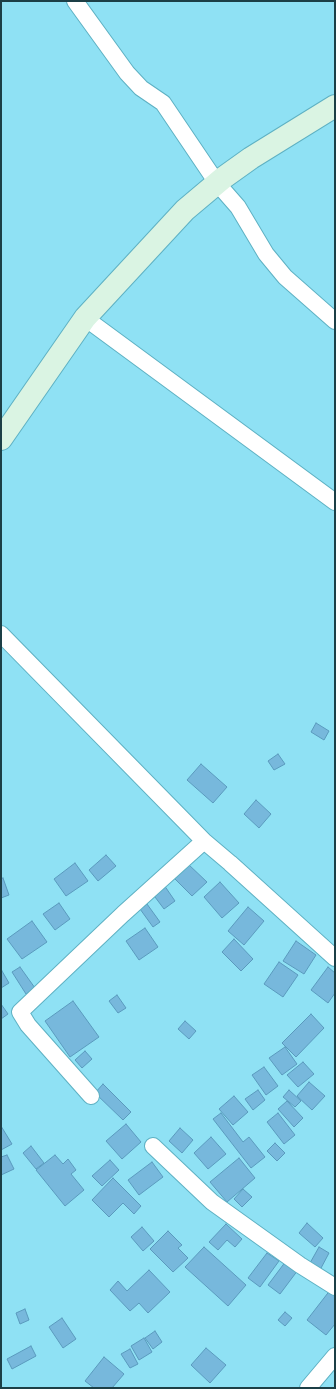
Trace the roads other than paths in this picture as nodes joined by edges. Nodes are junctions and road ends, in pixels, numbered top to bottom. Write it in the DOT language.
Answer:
graph roads {
  1 [pos="75,1"];
  2 [pos="335,106"];
  3 [pos="217,183"];
  4 [pos="86,318"];
  5 [pos="335,321"];
  6 [pos="1,439"];
  7 [pos="335,502"];
  8 [pos="1,634"];
  9 [pos="204,841"];
  10 [pos="335,958"];
  11 [pos="91,1096"];
  12 [pos="153,1146"];
  13 [pos="335,1287"];
  14 [pos="335,1356"];
  15 [pos="308,1388"];
  1 -- 3 [label="street"];
  2 -- 3 [label="street"];
  3 -- 4 [label="street"];
  3 -- 5 [label="street"];
  4 -- 6 [label="street"];
  4 -- 7 [label="street"];
  8 -- 9 [label="street"];
  9 -- 10 [label="street"];
  9 -- 11 [label="street"];
  12 -- 13 [label="street"];
  14 -- 15 [label="street"];
}
